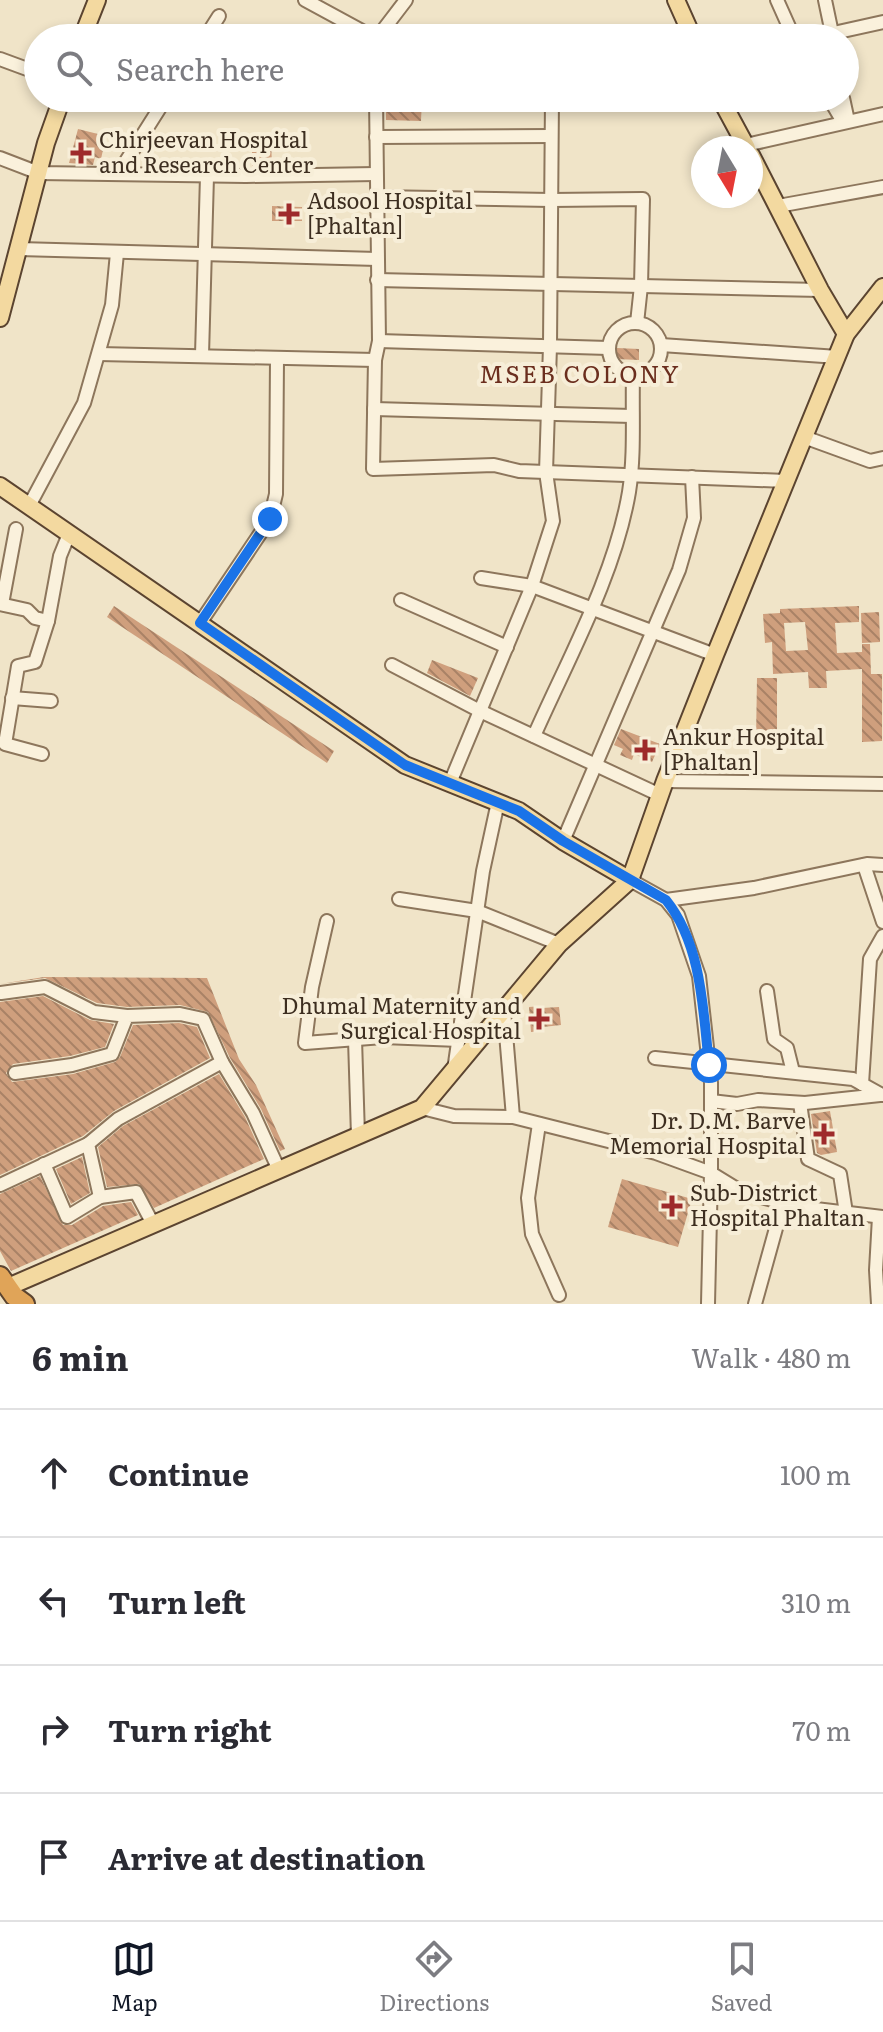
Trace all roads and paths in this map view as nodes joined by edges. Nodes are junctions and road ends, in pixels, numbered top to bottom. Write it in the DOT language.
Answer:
graph roads {
  1 [pos="305,0"];
  2 [pos="406,0"];
  3 [pos="676,0"];
  4 [pos="777,0"];
  5 [pos="825,0"];
  6 [pos="92,2"];
  7 [pos="219,16"];
  8 [pos="883,22"];
  9 [pos="86,24"];
  10 [pos="214,24"];
  11 [pos="350,24"];
  12 [pos="387,24"];
  13 [pos="687,24"];
  14 [pos="788,24"];
  15 [pos="830,24"];
  16 [pos="859,28"];
  17 [pos="0,59"];
  18 [pos="24,68"];
  19 [pos="58,112"];
  20 [pos="157,112"];
  21 [pos="376,112"];
  22 [pos="552,112"];
  23 [pos="728,112"];
  24 [pos="838,112"];
  25 [pos="844,112"];
  26 [pos="883,114"];
  27 [pos="845,122"];
  28 [pos="551,136"];
  29 [pos="741,136"];
  30 [pos="376,137"];
  31 [pos="763,145"];
  32 [pos="0,158"];
  33 [pos="39,173"];
  34 [pos="118,174"];
  35 [pos="376,174"];
  36 [pos="207,176"];
  37 [pos="763,178"];
  38 [pos="883,187"];
  39 [pos="376,197"];
  40 [pos="551,200"];
  41 [pos="778,206"];
  42 [pos="19,249"];
  43 [pos="117,253"];
  44 [pos="206,254"];
  45 [pos="377,259"];
  46 [pos="377,280"];
  47 [pos="550,283"];
  48 [pos="641,286"];
  49 [pos="883,287"];
  50 [pos="820,290"];
  51 [pos="0,318"];
  52 [pos="637,323"];
  53 [pos="846,334"];
  54 [pos="379,341"];
  55 [pos="661,345"];
  56 [pos="550,346"];
  57 [pos="608,348"];
  58 [pos="99,354"];
  59 [pos="202,355"];
  60 [pos="838,357"];
  61 [pos="277,359"];
  62 [pos="375,360"];
  63 [pos="633,376"];
  64 [pos="374,409"];
  65 [pos="548,414"];
  66 [pos="632,416"];
  67 [pos="804,437"];
  68 [pos="883,458"];
  69 [pos="546,472"];
  70 [pos="631,475"];
  71 [pos="692,477"];
  72 [pos="786,481"];
  73 [pos="0,486"];
  74 [pos="29,506"];
  75 [pos="16,529"];
  76 [pos="69,534"];
  77 [pos="481,578"];
  78 [pos="532,586"];
  79 [pos="401,600"];
  80 [pos="1,604"];
  81 [pos="592,607"];
  82 [pos="48,621"];
  83 [pos="200,623"];
  84 [pos="652,632"];
  85 [pos="507,647"];
  86 [pos="715,655"];
  87 [pos="392,665"];
  88 [pos="12,698"];
  89 [pos="51,701"];
  90 [pos="480,711"];
  91 [pos="534,736"];
  92 [pos="42,754"];
  93 [pos="597,765"];
  94 [pos="450,783"];
  95 [pos="883,784"];
  96 [pos="663,788"];
  97 [pos="498,802"];
  98 [pos="563,841"];
  99 [pos="864,865"];
  100 [pos="883,865"];
  101 [pos="630,880"];
  102 [pos="399,899"];
  103 [pos="666,900"];
  104 [pos="477,911"];
  105 [pos="327,921"];
  106 [pos="883,922"];
  107 [pos="883,936"];
  108 [pos="559,944"];
  109 [pos="767,991"];
  110 [pos="1,993"];
  111 [pos="504,1010"];
  112 [pos="127,1016"];
  113 [pos="355,1039"];
  114 [pos="459,1040"];
  115 [pos="655,1058"];
  116 [pos="222,1062"];
  117 [pos="709,1065"];
  118 [pos="454,1070"];
  119 [pos="793,1072"];
  120 [pos="15,1073"];
  121 [pos="862,1084"];
  122 [pos="882,1095"];
  123 [pos="711,1101"];
  124 [pos="800,1103"];
  125 [pos="422,1108"];
  126 [pos="513,1117"];
  127 [pos="539,1124"];
  128 [pos="358,1136"];
  129 [pos="88,1144"];
  130 [pos="44,1164"];
  131 [pos="279,1170"];
  132 [pos="711,1173"];
  133 [pos="0,1185"];
  134 [pos="100,1197"];
  135 [pos="783,1203"];
  136 [pos="846,1213"];
  137 [pos="881,1217"];
  138 [pos="153,1224"];
  139 [pos="3,1284"];
  140 [pos="559,1295"];
  141 [pos="25,1304"];
  142 [pos="708,1304"];
  143 [pos="755,1304"];
  144 [pos="878,1304"];
  1 -- 11 [label="street"];
  2 -- 12 [label="street"];
  3 -- 13 [label="main road"];
  4 -- 14 [label="street"];
  5 -- 15 [label="street"];
  6 -- 9 [label="main road"];
  7 -- 10 [label="street"];
  8 -- 16 [label="street"];
  17 -- 18 [label="street"];
  19 -- 33 [label="main road"];
  20 -- 34 [label="street"];
  21 -- 30 [label="street"];
  22 -- 28 [label="street"];
  23 -- 29 [label="main road"];
  24 -- 27 [label="street"];
  25 -- 27 [label="street"];
  26 -- 27 [label="street"];
  27 -- 31 [label="street"];
  28 -- 30 [label="street"];
  28 -- 40 [label="street"];
  30 -- 35 [label="street"];
  32 -- 33 [label="street"];
  33 -- 34 [label="street"];
  33 -- 42 [label="main road"];
  34 -- 36 [label="street"];
  35 -- 36 [label="street"];
  35 -- 39 [label="street"];
  36 -- 44 [label="street"];
  37 -- 41 [label="main road"];
  38 -- 41 [label="street"];
  39 -- 40 [label="street"];
  39 -- 45 [label="street"];
  40 -- 47 [label="street"];
  40 -- 48 [label="street"];
  41 -- 50 [label="main road"];
  42 -- 43 [label="street"];
  42 -- 51 [label="main road"];
  43 -- 44 [label="street"];
  43 -- 58 [label="street"];
  44 -- 45 [label="street"];
  44 -- 59 [label="street"];
  45 -- 46 [label="street"];
  46 -- 47 [label="street"];
  46 -- 54 [label="street"];
  47 -- 48 [label="street"];
  47 -- 56 [label="street"];
  48 -- 50 [label="street"];
  48 -- 52 [label="street"];
  49 -- 53 [label="main road"];
  50 -- 53 [label="main road"];
  52 -- 55 [label="street"];
  52 -- 57 [label="street"];
  53 -- 60 [label="main road"];
  54 -- 56 [label="street"];
  54 -- 62 [label="street"];
  55 -- 60 [label="street"];
  55 -- 63 [label="street"];
  56 -- 57 [label="street"];
  56 -- 65 [label="street"];
  57 -- 63 [label="street"];
  58 -- 59 [label="street"];
  58 -- 74 [label="street"];
  59 -- 61 [label="street"];
  60 -- 67 [label="main road"];
  61 -- 62 [label="street"];
  61 -- 83 [label="street"];
  62 -- 64 [label="street"];
  63 -- 66 [label="street"];
  64 -- 65 [label="street"];
  64 -- 69 [label="street"];
  65 -- 66 [label="street"];
  65 -- 69 [label="street"];
  66 -- 70 [label="street"];
  67 -- 68 [label="street"];
  67 -- 72 [label="main road"];
  69 -- 70 [label="street"];
  69 -- 78 [label="street"];
  70 -- 71 [label="street"];
  70 -- 81 [label="street"];
  71 -- 72 [label="street"];
  71 -- 84 [label="street"];
  72 -- 86 [label="main road"];
  73 -- 74 [label="main road"];
  74 -- 76 [label="main road"];
  75 -- 80 [label="street"];
  76 -- 82 [label="street"];
  76 -- 83 [label="main road"];
  77 -- 78 [label="street"];
  78 -- 81 [label="street"];
  78 -- 85 [label="street"];
  79 -- 85 [label="street"];
  80 -- 82 [label="street"];
  81 -- 84 [label="street"];
  81 -- 91 [label="street"];
  82 -- 88 [label="street"];
  83 -- 94 [label="main road"];
  84 -- 86 [label="street"];
  84 -- 93 [label="street"];
  85 -- 90 [label="street"];
  86 -- 96 [label="main road"];
  87 -- 90 [label="street"];
  88 -- 89 [label="street"];
  88 -- 92 [label="street"];
  90 -- 91 [label="street"];
  90 -- 94 [label="street"];
  91 -- 93 [label="street"];
  93 -- 96 [label="street"];
  93 -- 98 [label="street"];
  94 -- 97 [label="main road"];
  95 -- 96 [label="street"];
  96 -- 101 [label="main road"];
  97 -- 98 [label="main road"];
  97 -- 104 [label="street"];
  98 -- 101 [label="main road"];
  99 -- 100 [label="street"];
  99 -- 103 [label="street"];
  99 -- 106 [label="street"];
  101 -- 103 [label="street"];
  101 -- 108 [label="main road"];
  102 -- 104 [label="street"];
  103 -- 117 [label="street"];
  104 -- 108 [label="street"];
  104 -- 114 [label="street"];
  105 -- 113 [label="street"];
  107 -- 121 [label="street"];
  108 -- 111 [label="main road"];
  109 -- 119 [label="street"];
  110 -- 112 [label="street"];
  111 -- 118 [label="main road"];
  111 -- 126 [label="street"];
  112 -- 116 [label="street"];
  112 -- 120 [label="street"];
  113 -- 114 [label="street"];
  113 -- 128 [label="street"];
  114 -- 118 [label="street"];
  115 -- 117 [label="street"];
  116 -- 129 [label="street"];
  116 -- 131 [label="street"];
  117 -- 119 [label="street"];
  117 -- 123 [label="street"];
  118 -- 125 [label="main road"];
  119 -- 121 [label="street"];
  121 -- 122 [label="street"];
  122 -- 124 [label="street"];
  123 -- 124 [label="street"];
  123 -- 132 [label="street"];
  124 -- 136 [label="street"];
  125 -- 126 [label="street"];
  125 -- 128 [label="main road"];
  126 -- 127 [label="street"];
  127 -- 132 [label="street"];
  127 -- 140 [label="street"];
  128 -- 131 [label="main road"];
  129 -- 130 [label="street"];
  129 -- 134 [label="street"];
  130 -- 133 [label="street"];
  130 -- 134 [label="street"];
  131 -- 138 [label="main road"];
  132 -- 135 [label="street"];
  132 -- 142 [label="street"];
  134 -- 138 [label="street"];
  135 -- 136 [label="street"];
  135 -- 143 [label="street"];
  136 -- 137 [label="street"];
  137 -- 144 [label="street"];
  138 -- 139 [label="main road"];
  139 -- 141 [label="highway"];
}
